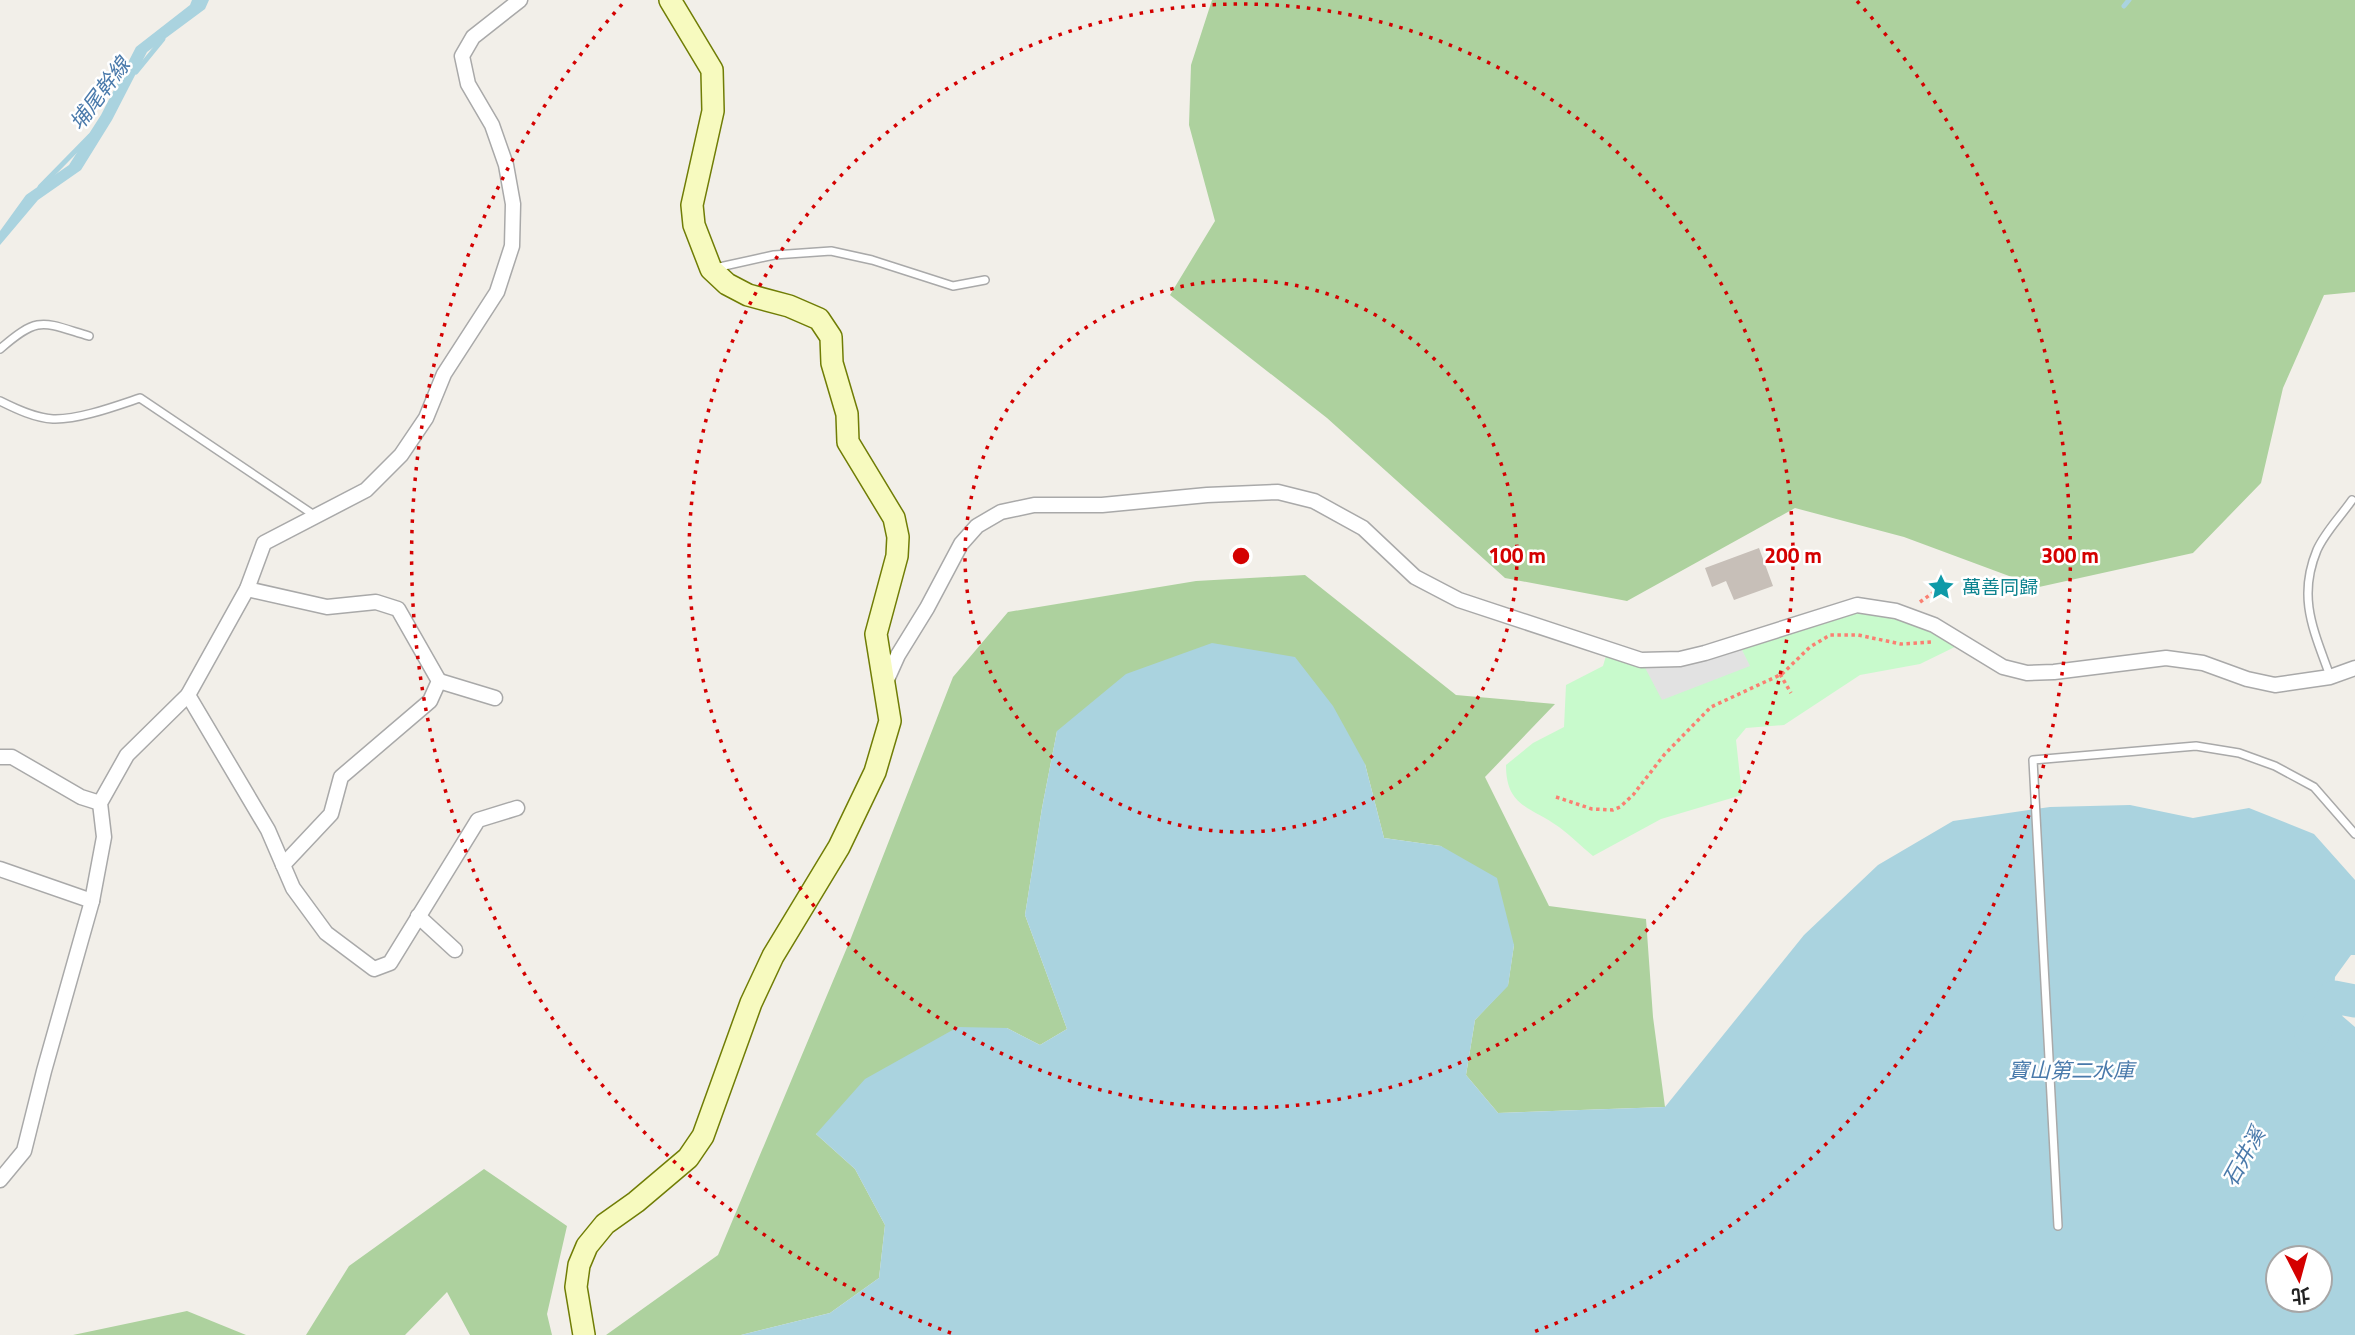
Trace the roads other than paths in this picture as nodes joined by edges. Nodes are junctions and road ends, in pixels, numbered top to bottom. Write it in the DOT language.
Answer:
graph roads {
  1 [pos="520,0"];
  2 [pos="670,0"];
  3 [pos="711,269"];
  4 [pos="985,280"];
  5 [pos="89,336"];
  6 [pos="0,349"];
  7 [pos="0,401"];
  8 [pos="2352,500"];
  9 [pos="314,516"];
  10 [pos="247,589"];
  11 [pos="2355,668"];
  12 [pos="2330,677"];
  13 [pos="439,681"];
  14 [pos="885,684"];
  15 [pos="188,695"];
  16 [pos="495,698"];
  17 [pos="0,757"];
  18 [pos="100,803"];
  19 [pos="517,808"];
  20 [pos="2355,834"];
  21 [pos="283,865"];
  22 [pos="0,869"];
  23 [pos="92,901"];
  24 [pos="418,916"];
  25 [pos="455,950"];
  26 [pos="0,1180"];
  27 [pos="2058,1226"];
  28 [pos="583,1335"];
  1 -- 9 [label="street"];
  2 -- 3 [label="street"];
  3 -- 4 [label="lane"];
  3 -- 14 [label="street"];
  5 -- 6 [label="lane"];
  7 -- 9 [label="lane"];
  8 -- 12 [label="lane"];
  9 -- 10 [label="street"];
  10 -- 13 [label="street"];
  10 -- 15 [label="street"];
  11 -- 12 [label="street"];
  12 -- 14 [label="street"];
  13 -- 16 [label="street"];
  13 -- 21 [label="street"];
  14 -- 28 [label="street"];
  15 -- 18 [label="street"];
  15 -- 21 [label="street"];
  17 -- 18 [label="street"];
  18 -- 23 [label="street"];
  19 -- 24 [label="street"];
  20 -- 27 [label="lane"];
  21 -- 24 [label="street"];
  22 -- 23 [label="street"];
  23 -- 26 [label="street"];
  24 -- 25 [label="street"];
}
